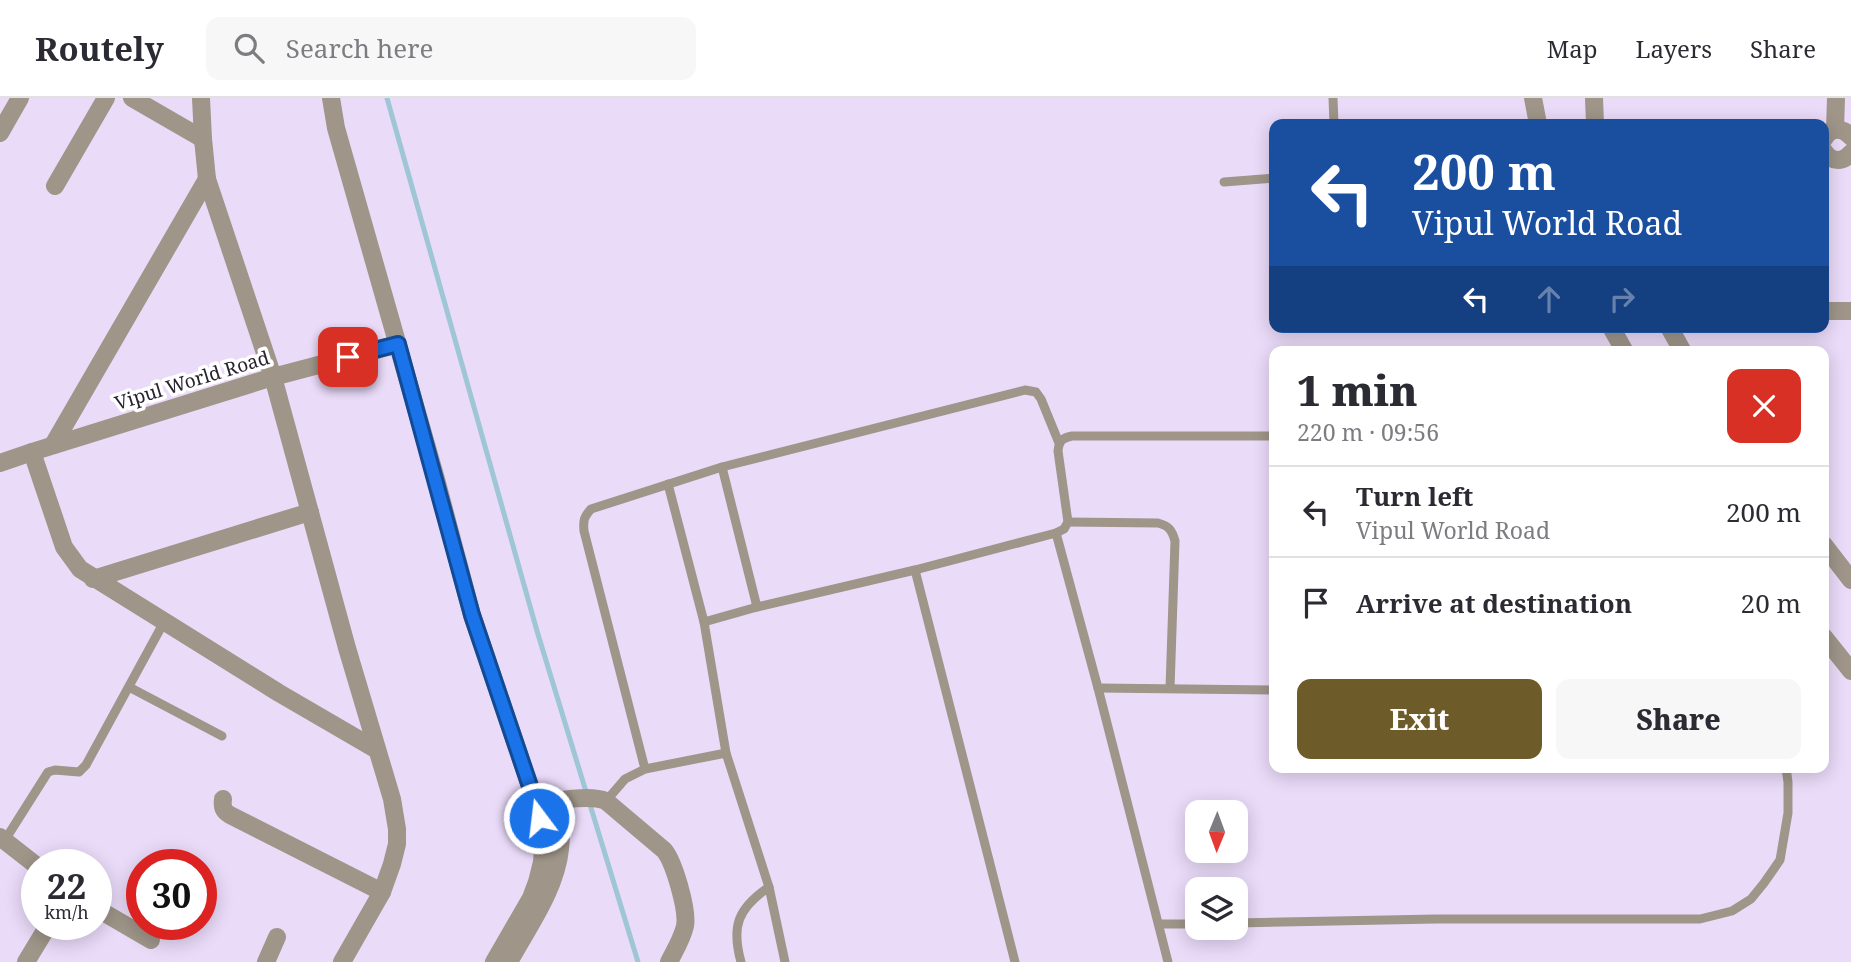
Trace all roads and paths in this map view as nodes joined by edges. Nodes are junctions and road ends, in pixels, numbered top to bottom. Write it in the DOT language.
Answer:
graph roads {
  1 [pos="20,98"];
  2 [pos="106,98"];
  3 [pos="132,98"];
  4 [pos="201,98"];
  5 [pos="331,98"];
  6 [pos="1333,98"];
  7 [pos="1533,98"];
  8 [pos="1594,98"];
  9 [pos="1836,98"];
  10 [pos="1334,119"];
  11 [pos="1537,119"];
  12 [pos="1595,119"];
  13 [pos="0,133"];
  14 [pos="203,139"];
  15 [pos="1835,145"];
  16 [pos="1269,178"];
  17 [pos="208,179"];
  18 [pos="1224,181"];
  19 [pos="55,186"];
  20 [pos="1829,311"];
  21 [pos="1851,311"];
  22 [pos="398,344"];
  23 [pos="273,377"];
  24 [pos="1269,436"];
  25 [pos="1059,443"];
  26 [pos="53,445"];
  27 [pos="32,452"];
  28 [pos="0,463"];
  29 [pos="722,467"];
  30 [pos="668,484"];
  31 [pos="310,512"];
  32 [pos="1068,522"];
  33 [pos="1056,533"];
  34 [pos="1829,551"];
  35 [pos="915,570"];
  36 [pos="93,579"];
  37 [pos="1851,580"];
  38 [pos="757,607"];
  39 [pos="164,622"];
  40 [pos="704,622"];
  41 [pos="1829,643"];
  42 [pos="1851,671"];
  43 [pos="129,687"];
  44 [pos="1098,688"];
  45 [pos="1170,688"];
  46 [pos="1269,690"];
  47 [pos="222,736"];
  48 [pos="377,750"];
  49 [pos="726,753"];
  50 [pos="645,769"];
  51 [pos="1787,773"];
  52 [pos="223,799"];
  53 [pos="585,800"];
  54 [pos="536,804"];
  55 [pos="2,839"];
  56 [pos="21,854"];
  57 [pos="769,887"];
  58 [pos="382,892"];
  59 [pos="1248,923"];
  60 [pos="1158,924"];
  61 [pos="1185,924"];
  62 [pos="277,937"];
  63 [pos="39,940"];
  64 [pos="26,962"];
  65 [pos="266,962"];
  66 [pos="342,962"];
  67 [pos="494,962"];
  68 [pos="509,962"];
  69 [pos="668,962"];
  70 [pos="741,962"];
  71 [pos="785,962"];
  72 [pos="1015,962"];
  73 [pos="1168,962"];
  1 -- 13 [label="street"];
  2 -- 19 [label="street"];
  3 -- 14 [label="street"];
  4 -- 14 [label="street"];
  5 -- 22 [label="street"];
  6 -- 10 [label="lane"];
  7 -- 11 [label="street"];
  8 -- 12 [label="street"];
  9 -- 15 [label="street"];
  14 -- 17 [label="street"];
  16 -- 18 [label="lane"];
  17 -- 23 [label="street"];
  17 -- 26 [label="street"];
  20 -- 21 [label="street"];
  22 -- 23 [label="street, Vipul World Road"];
  22 -- 54 [label="street"];
  23 -- 26 [label="street, Vipul World Road"];
  23 -- 31 [label="street"];
  24 -- 25 [label="lane"];
  25 -- 29 [label="lane"];
  25 -- 32 [label="lane"];
  26 -- 27 [label="street, Vipul World Road"];
  27 -- 28 [label="street, Vipul World Road"];
  27 -- 36 [label="street"];
  29 -- 30 [label="lane"];
  29 -- 38 [label="lane"];
  30 -- 40 [label="lane"];
  30 -- 50 [label="lane"];
  31 -- 36 [label="street"];
  31 -- 48 [label="street"];
  32 -- 33 [label="lane"];
  32 -- 45 [label="lane"];
  33 -- 35 [label="lane"];
  33 -- 44 [label="lane"];
  34 -- 37 [label="street"];
  35 -- 38 [label="lane"];
  35 -- 72 [label="lane"];
  36 -- 39 [label="street"];
  38 -- 40 [label="lane"];
  39 -- 43 [label="lane"];
  39 -- 48 [label="street"];
  40 -- 49 [label="lane"];
  41 -- 42 [label="street"];
  43 -- 47 [label="lane"];
  43 -- 55 [label="lane"];
  44 -- 45 [label="lane"];
  44 -- 60 [label="lane"];
  45 -- 46 [label="lane"];
  48 -- 58 [label="street"];
  49 -- 50 [label="lane"];
  49 -- 57 [label="lane"];
  50 -- 53 [label="lane"];
  51 -- 59 [label="lane"];
  52 -- 58 [label="street"];
  53 -- 54 [label="street"];
  53 -- 68 [label="street"];
  53 -- 69 [label="street"];
  54 -- 67 [label="street"];
  55 -- 56 [label="street"];
  57 -- 70 [label="lane"];
  57 -- 71 [label="lane"];
  58 -- 66 [label="street"];
  60 -- 61 [label="lane"];
  60 -- 73 [label="lane"];
  62 -- 65 [label="street"];
  63 -- 64 [label="street"];
}
